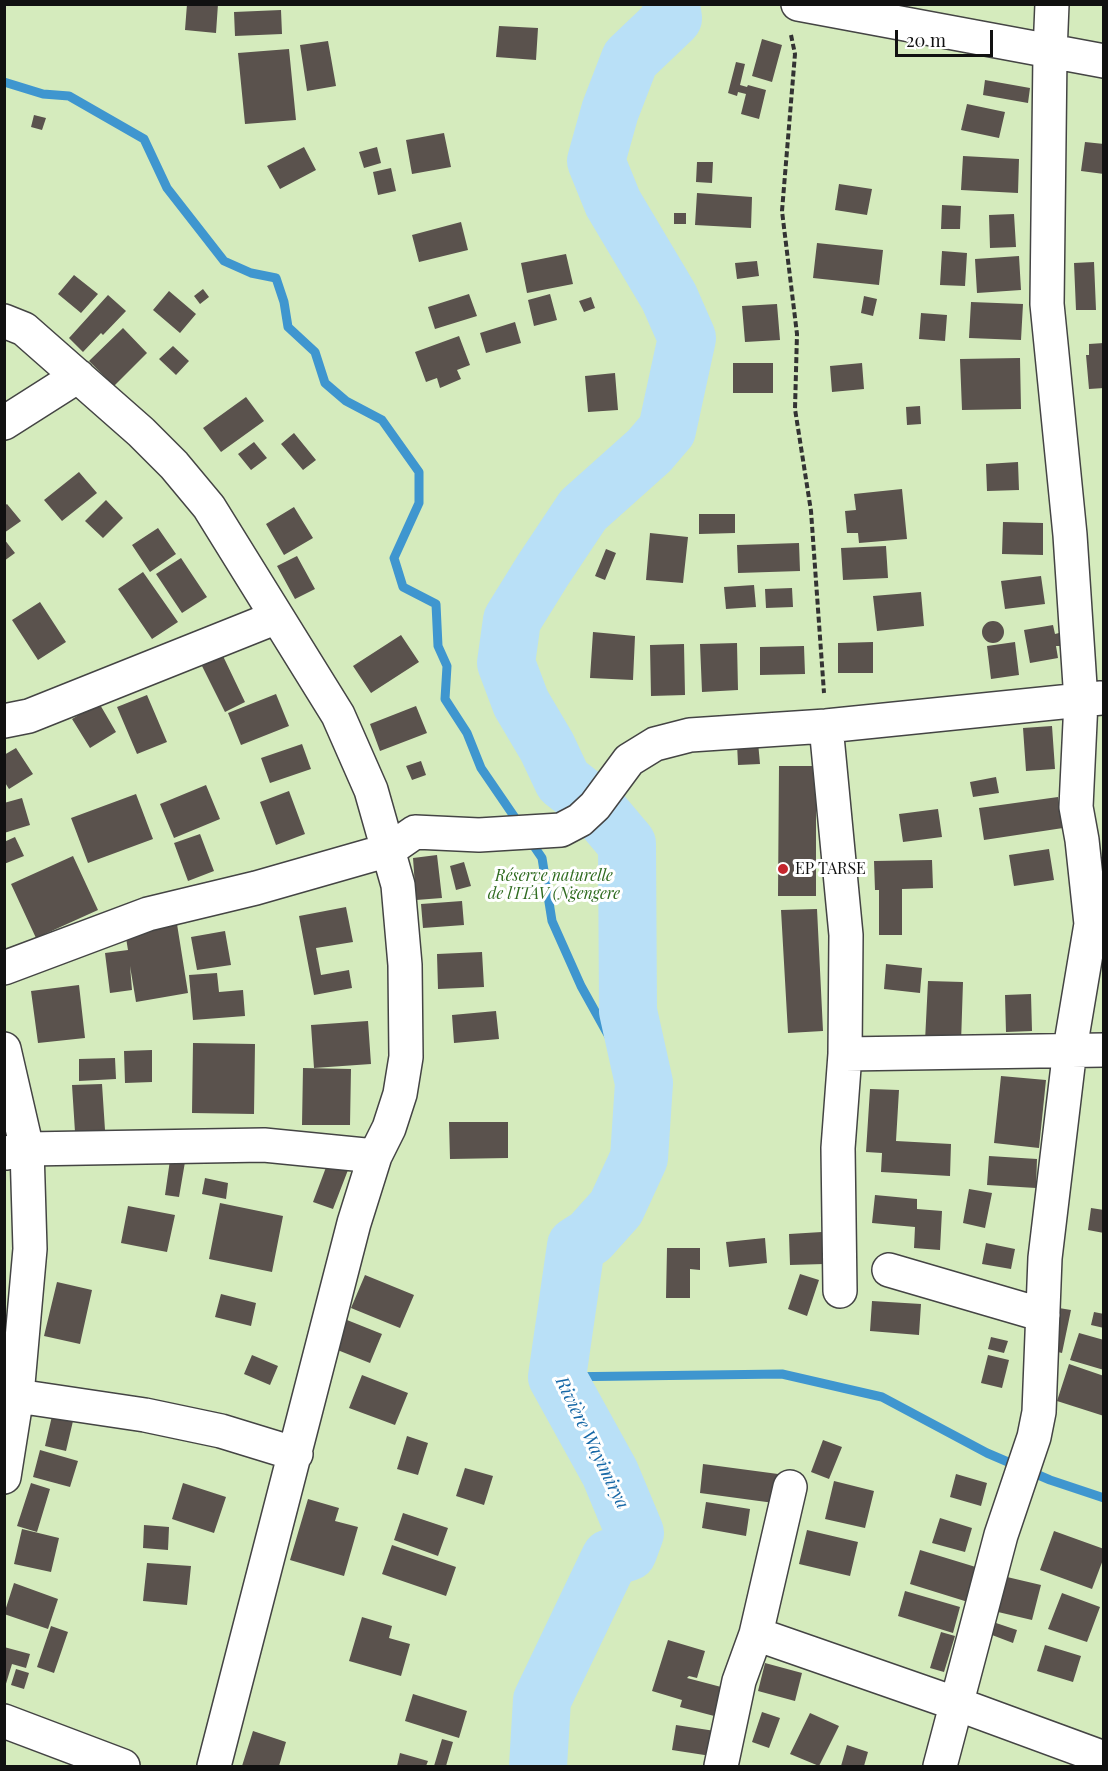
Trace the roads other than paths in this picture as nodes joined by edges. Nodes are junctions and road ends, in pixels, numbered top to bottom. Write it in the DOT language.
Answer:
graph roads {
  1 [pos="1052,4"];
  2 [pos="794,14"];
  3 [pos="1050,53"];
  4 [pos="1104,61"];
  5 [pos="4,321"];
  6 [pos="78,376"];
  7 [pos="4,423"];
  8 [pos="277,617"];
  9 [pos="1092,700"];
  10 [pos="4,721"];
  11 [pos="826,726"];
  12 [pos="389,850"];
  13 [pos="4,968"];
  14 [pos="4,1049"];
  15 [pos="1070,1049"];
  16 [pos="1104,1050"];
  17 [pos="845,1054"];
  18 [pos="16,1151"];
  19 [pos="375,1156"];
  20 [pos="889,1270"];
  21 [pos="840,1291"];
  22 [pos="1043,1315"];
  23 [pos="11,1394"];
  24 [pos="296,1454"];
  25 [pos="4,1477"];
  26 [pos="790,1487"];
  27 [pos="756,1634"];
  28 [pos="957,1704"];
  29 [pos="4,1721"];
  30 [pos="1104,1758"];
  31 [pos="123,1767"];
  32 [pos="214,1767"];
  33 [pos="721,1767"];
  34 [pos="940,1767"];
  1 -- 3 [label="street"];
  2 -- 3 [label="street"];
  3 -- 4 [label="street"];
  3 -- 9 [label="street"];
  5 -- 6 [label="street"];
  6 -- 7 [label="street"];
  6 -- 8 [label="street"];
  8 -- 10 [label="street"];
  8 -- 12 [label="street"];
  9 -- 11 [label="street"];
  9 -- 15 [label="street"];
  11 -- 12 [label="street"];
  11 -- 17 [label="street"];
  12 -- 13 [label="street"];
  12 -- 19 [label="street"];
  14 -- 18 [label="street"];
  15 -- 16 [label="street"];
  15 -- 17 [label="street"];
  15 -- 22 [label="street"];
  17 -- 21 [label="street"];
  18 -- 19 [label="street"];
  18 -- 23 [label="street"];
  19 -- 24 [label="street"];
  20 -- 22 [label="street"];
  22 -- 28 [label="street"];
  23 -- 24 [label="street"];
  23 -- 25 [label="street"];
  24 -- 32 [label="street"];
  26 -- 27 [label="street"];
  27 -- 28 [label="street"];
  27 -- 33 [label="street"];
  28 -- 30 [label="street"];
  28 -- 34 [label="street"];
  29 -- 31 [label="street"];
}
